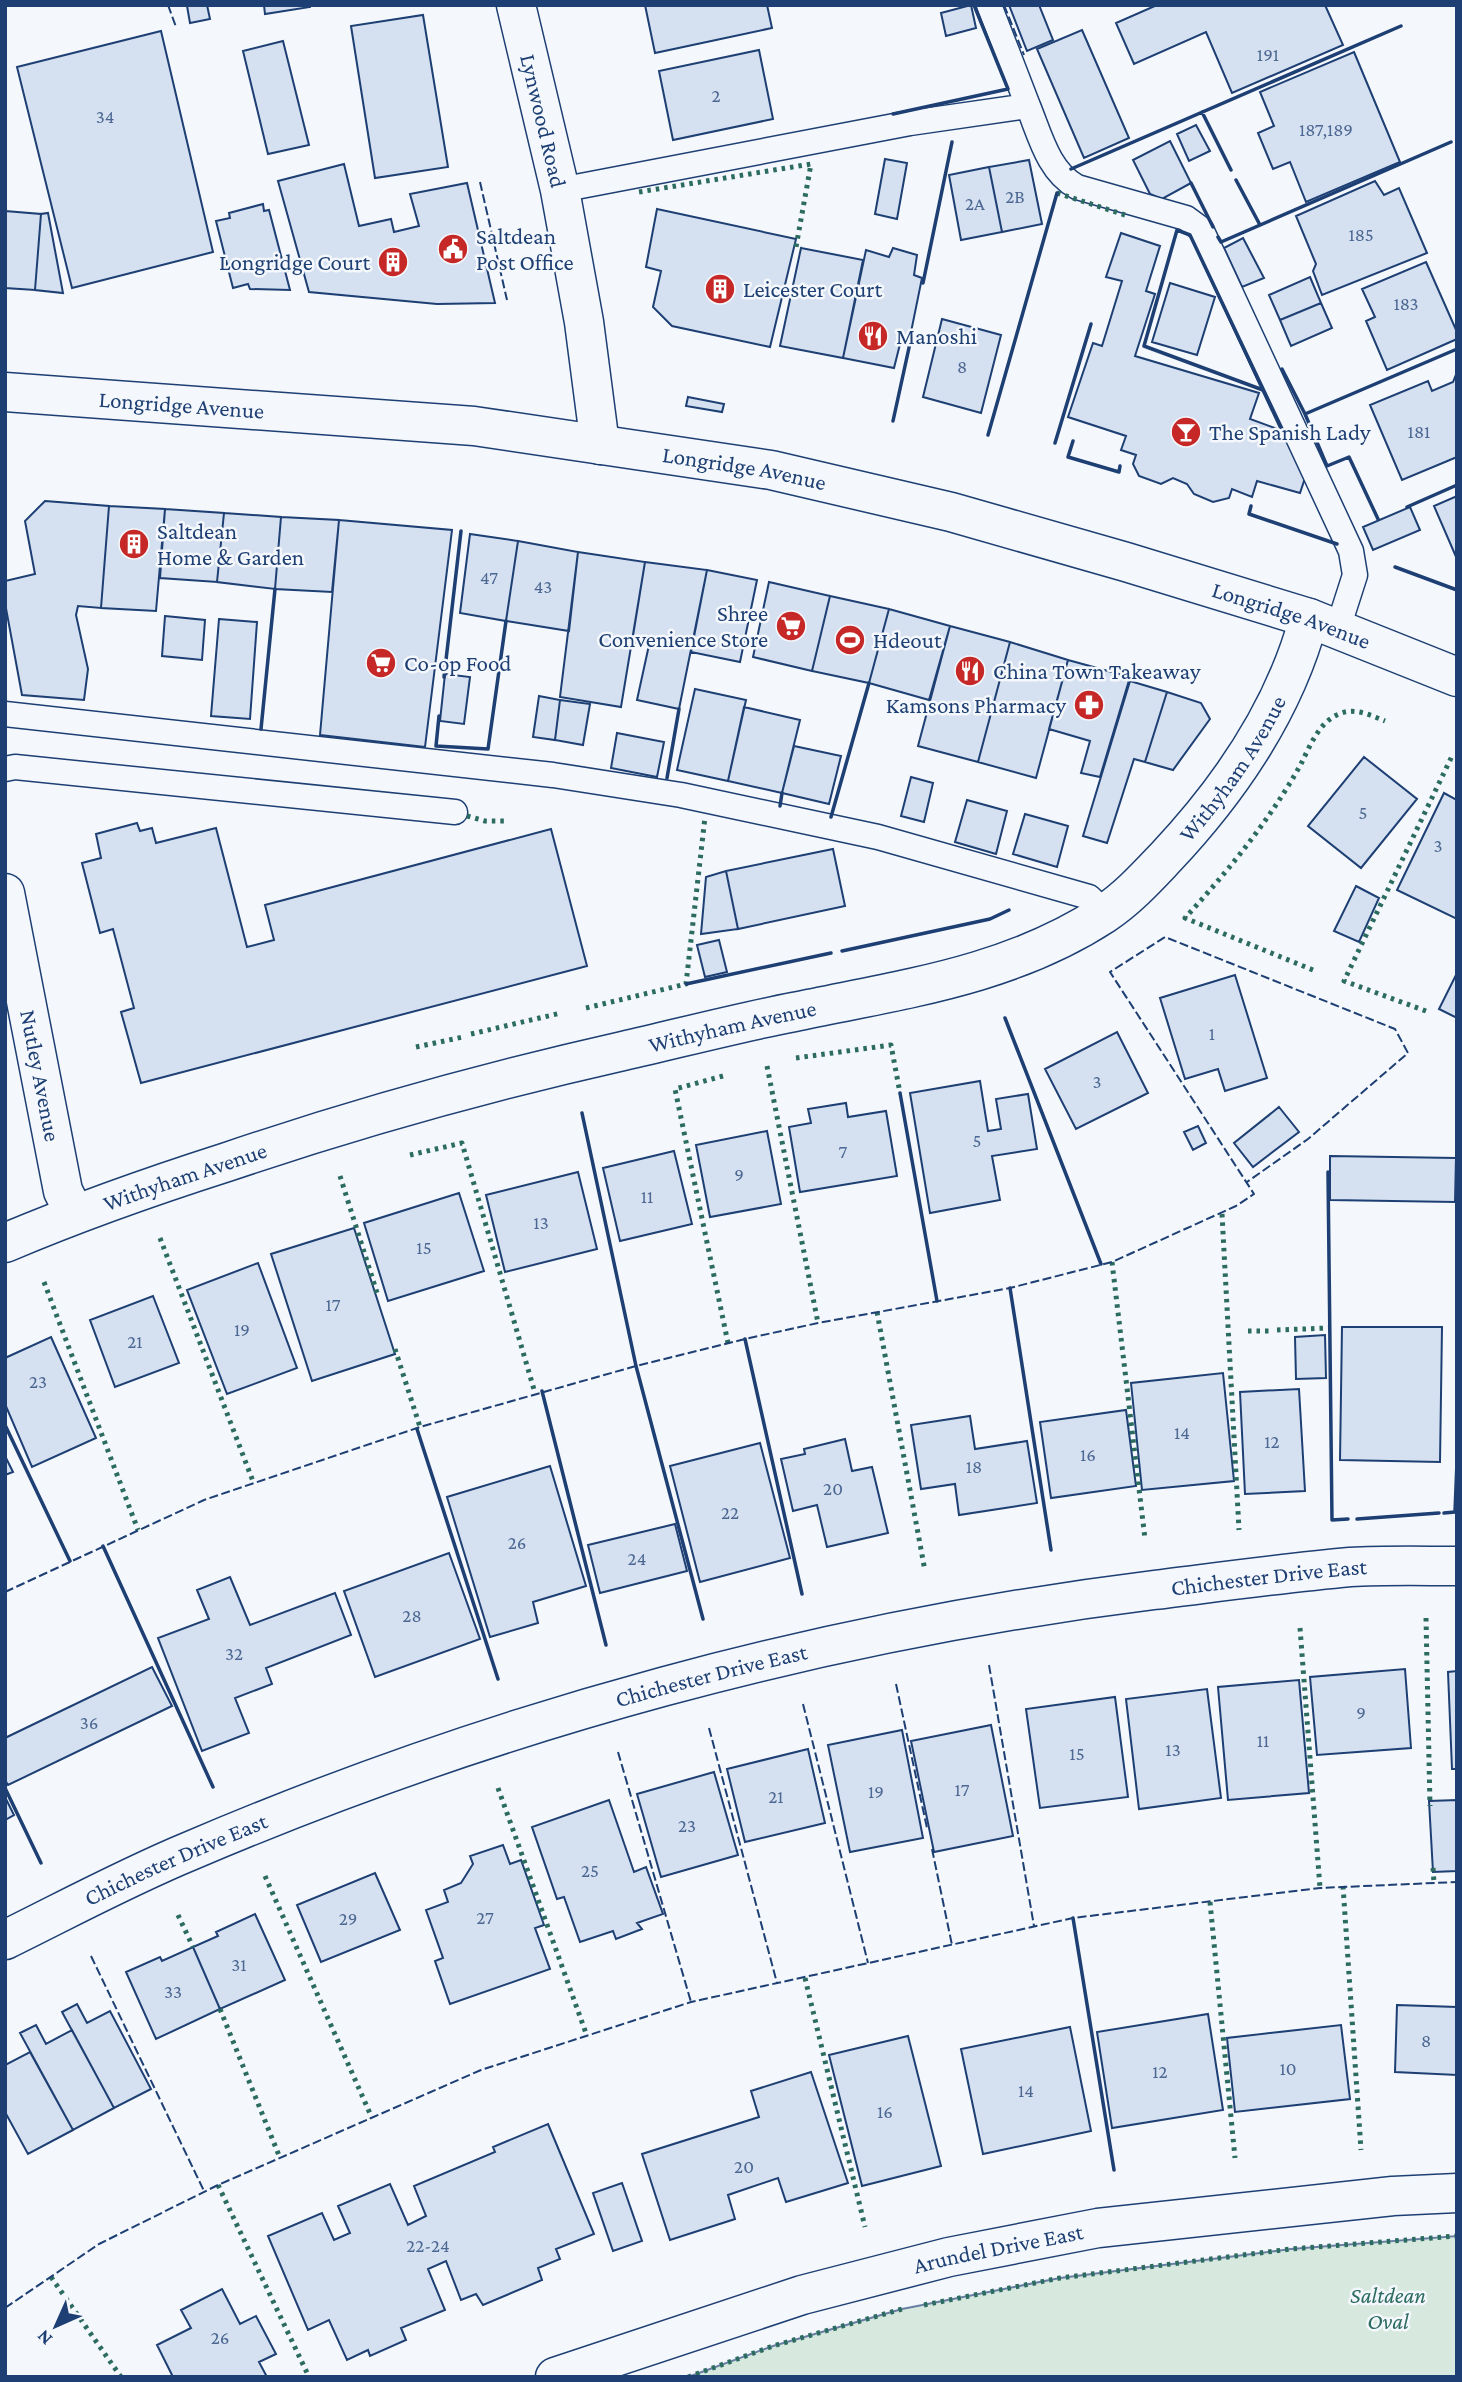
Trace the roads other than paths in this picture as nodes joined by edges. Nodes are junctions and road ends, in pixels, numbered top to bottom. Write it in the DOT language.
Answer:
graph roads {
  1 [pos="516,5"];
  2 [pos="989,5"];
  3 [pos="1028,106"];
  4 [pos="560,190"];
  5 [pos="5,392"];
  6 [pos="600,445"];
  7 [pos="1324,623"];
  8 [pos="1457,677"];
  9 [pos="5,714"];
  10 [pos="5,769"];
  11 [pos="455,812"];
  12 [pos="5,893"];
  13 [pos="1105,913"];
  14 [pos="74,1213"];
  15 [pos="5,1243"];
  16 [pos="1457,1566"];
  17 [pos="5,1940"];
  18 [pos="1457,2193"];
  19 [pos="555,2377"];
  1 -- 4 [label="street, Lynwood Road"];
  2 -- 3 [label="lane"];
  3 -- 4 [label="lane"];
  3 -- 7 [label="lane"];
  4 -- 6 [label="street, Lynwood Road"];
  5 -- 6 [label="street, Longridge Avenue"];
  6 -- 7 [label="street, Longridge Avenue"];
  7 -- 8 [label="street, Longridge Avenue"];
  7 -- 13 [label="street, Withyham Avenue"];
  9 -- 13 [label="lane"];
  10 -- 11 [label="lane"];
  12 -- 14 [label="street, Nutley Avenue"];
  13 -- 14 [label="street, Withyham Avenue"];
  14 -- 15 [label="street, Withyham Avenue"];
  16 -- 17 [label="street, Chichester Drive East"];
  18 -- 19 [label="street, Arundel Drive East"];
}
